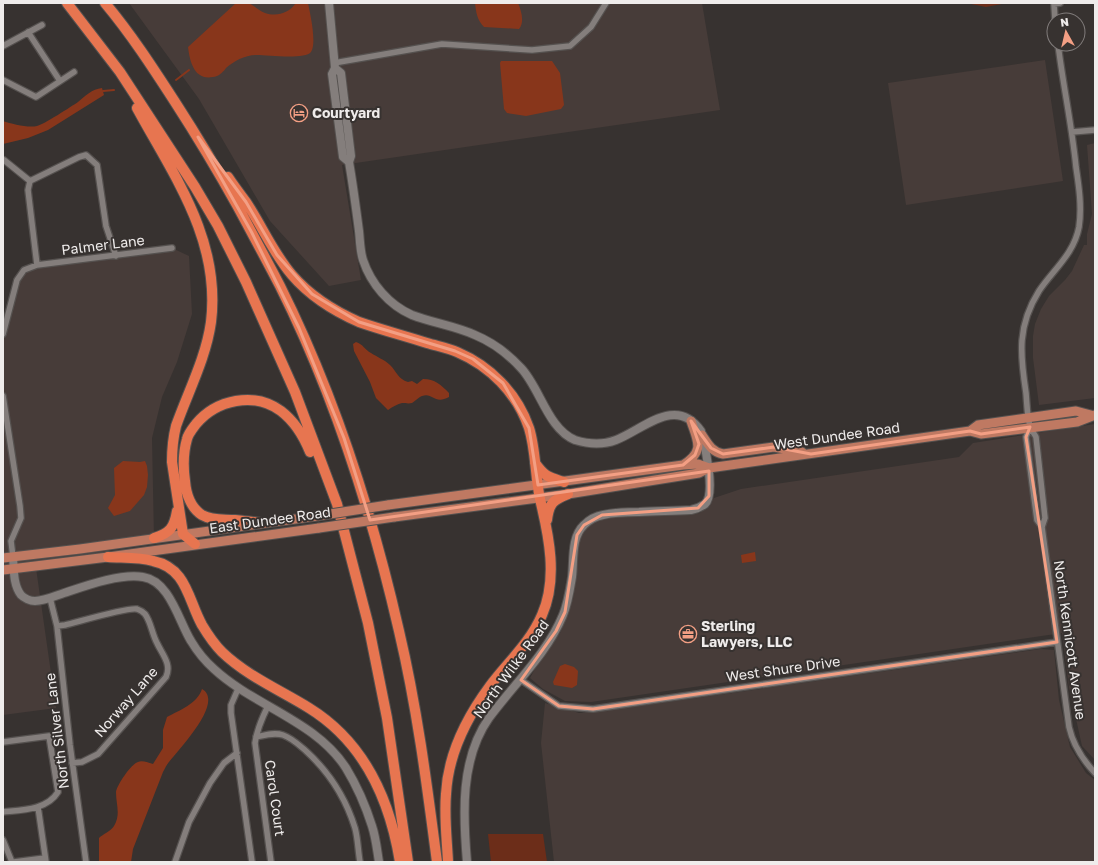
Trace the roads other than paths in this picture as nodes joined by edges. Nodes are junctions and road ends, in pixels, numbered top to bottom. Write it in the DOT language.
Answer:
graph roads {
  1 [pos="67,3"];
  2 [pos="105,3"];
  3 [pos="329,3"];
  4 [pos="606,3"];
  5 [pos="42,25"];
  6 [pos="28,32"];
  7 [pos="3,46"];
  8 [pos="1059,52"];
  9 [pos="108,56"];
  10 [pos="334,65"];
  11 [pos="74,72"];
  12 [pos="3,80"];
  13 [pos="60,81"];
  14 [pos="1095,130"];
  15 [pos="1072,132"];
  16 [pos="198,137"];
  17 [pos="4,160"];
  18 [pos="30,182"];
  19 [pos="172,248"];
  20 [pos="116,256"];
  21 [pos="37,265"];
  22 [pos="3,334"];
  23 [pos="3,396"];
  24 [pos="1093,415"];
  25 [pos="1029,417"];
  26 [pos="691,420"];
  27 [pos="1030,427"];
  28 [pos="970,431"];
  29 [pos="702,435"];
  30 [pos="811,454"];
  31 [pos="534,462"];
  32 [pos="683,465"];
  33 [pos="709,468"];
  34 [pos="564,482"];
  35 [pos="538,485"];
  36 [pos="332,489"];
  37 [pos="568,494"];
  38 [pos="540,496"];
  39 [pos="178,503"];
  40 [pos="262,523"];
  41 [pos="547,526"];
  42 [pos="1042,528"];
  43 [pos="183,534"];
  44 [pos="154,538"];
  45 [pos="194,544"];
  46 [pos="13,557"];
  47 [pos="108,557"];
  48 [pos="3,558"];
  49 [pos="14,569"];
  50 [pos="3,570"];
  51 [pos="50,598"];
  52 [pos="57,626"];
  53 [pos="1057,642"];
  54 [pos="520,680"];
  55 [pos="238,689"];
  56 [pos="268,706"];
  57 [pos="256,737"];
  58 [pos="3,742"];
  59 [pos="237,753"];
  60 [pos="72,764"];
  61 [pos="1095,773"];
  62 [pos="38,807"];
  63 [pos="3,812"];
  64 [pos="3,840"];
  65 [pos="45,860"];
  66 [pos="13,862"];
  67 [pos="86,862"];
  68 [pos="175,862"];
  69 [pos="252,862"];
  70 [pos="271,862"];
  71 [pos="360,862"];
  72 [pos="379,862"];
  73 [pos="400,862"];
  74 [pos="408,862"];
  75 [pos="437,862"];
  76 [pos="448,862"];
  77 [pos="467,862"];
  1 -- 9 [label="highway"];
  2 -- 16 [label="highway"];
  3 -- 10 [label="street"];
  4 -- 10 [label="street"];
  5 -- 6 [label="street"];
  6 -- 7 [label="street"];
  6 -- 13 [label="street"];
  8 -- 15 [label="street, North Kennicott Avenue"];
  9 -- 36 [label="highway"];
  9 -- 39 [label="highway"];
  10 -- 26 [label="street"];
  11 -- 13 [label="street"];
  12 -- 13 [label="street"];
  14 -- 15 [label="street"];
  15 -- 25 [label="street, North Kennicott Avenue"];
  16 -- 31 [label="highway"];
  16 -- 75 [label="highway"];
  17 -- 18 [label="street"];
  18 -- 20 [label="street"];
  18 -- 21 [label="street"];
  19 -- 20 [label="street, Palmer Lane"];
  20 -- 21 [label="street, Palmer Lane"];
  21 -- 22 [label="street"];
  23 -- 46 [label="street"];
  24 -- 25 [label="main road, West Dundee Road"];
  24 -- 27 [label="main road, West Dundee Road"];
  25 -- 27 [label="street, North Kennicott Avenue"];
  25 -- 28 [label="main road, West Dundee Road"];
  26 -- 29 [label="street, North Wilke Road"];
  26 -- 32 [label="main road"];
  27 -- 28 [label="main road, West Dundee Road"];
  27 -- 42 [label="street, North Kennicott Avenue"];
  27 -- 42 [label="street, North Kennicott Avenue"];
  28 -- 30 [label="main road, West Dundee Road"];
  29 -- 30 [label="main road"];
  29 -- 33 [label="street, North Wilke Road"];
  30 -- 33 [label="main road, West Dundee Road"];
  31 -- 34 [label="highway"];
  31 -- 35 [label="highway"];
  32 -- 33 [label="main road, West Dundee Road"];
  32 -- 34 [label="main road, West Dundee Road"];
  33 -- 37 [label="main road, West Dundee Road"];
  33 -- 54 [label="street, North Wilke Road"];
  34 -- 35 [label="main road, West Dundee Road"];
  35 -- 38 [label="highway"];
  35 -- 40 [label="main road, East Dundee Road, bridge"];
  36 -- 40 [label="highway"];
  36 -- 74 [label="highway"];
  37 -- 38 [label="main road, West Dundee Road"];
  37 -- 41 [label="highway"];
  38 -- 41 [label="highway"];
  38 -- 45 [label="main road, East Dundee Road, bridge"];
  39 -- 43 [label="highway"];
  39 -- 44 [label="highway"];
  40 -- 43 [label="main road, East Dundee Road"];
  41 -- 76 [label="highway"];
  42 -- 53 [label="street, North Kennicott Avenue"];
  43 -- 44 [label="main road, East Dundee Road"];
  43 -- 45 [label="highway"];
  44 -- 46 [label="main road, East Dundee Road"];
  45 -- 47 [label="main road, East Dundee Road"];
  46 -- 48 [label="main road, East Dundee Road"];
  46 -- 49 [label="street"];
  47 -- 49 [label="main road, East Dundee Road"];
  47 -- 73 [label="highway"];
  49 -- 50 [label="main road, East Dundee Road"];
  49 -- 51 [label="street"];
  51 -- 52 [label="street, North Silver Lane"];
  51 -- 55 [label="street"];
  52 -- 60 [label="street, North Silver Lane"];
  52 -- 60 [label="street, Norway Lane"];
  53 -- 54 [label="street, West Shure Drive"];
  53 -- 61 [label="street, North Kennicott Avenue"];
  54 -- 77 [label="street, North Wilke Road"];
  55 -- 56 [label="street"];
  55 -- 59 [label="street"];
  56 -- 57 [label="street, Carol Court"];
  56 -- 72 [label="street"];
  57 -- 70 [label="street, Carol Court"];
  57 -- 71 [label="street"];
  58 -- 62 [label="street"];
  59 -- 68 [label="street"];
  59 -- 69 [label="street"];
  60 -- 67 [label="street, North Silver Lane"];
  62 -- 63 [label="street"];
  62 -- 65 [label="street"];
  64 -- 66 [label="street"];
  65 -- 66 [label="street"];
}
